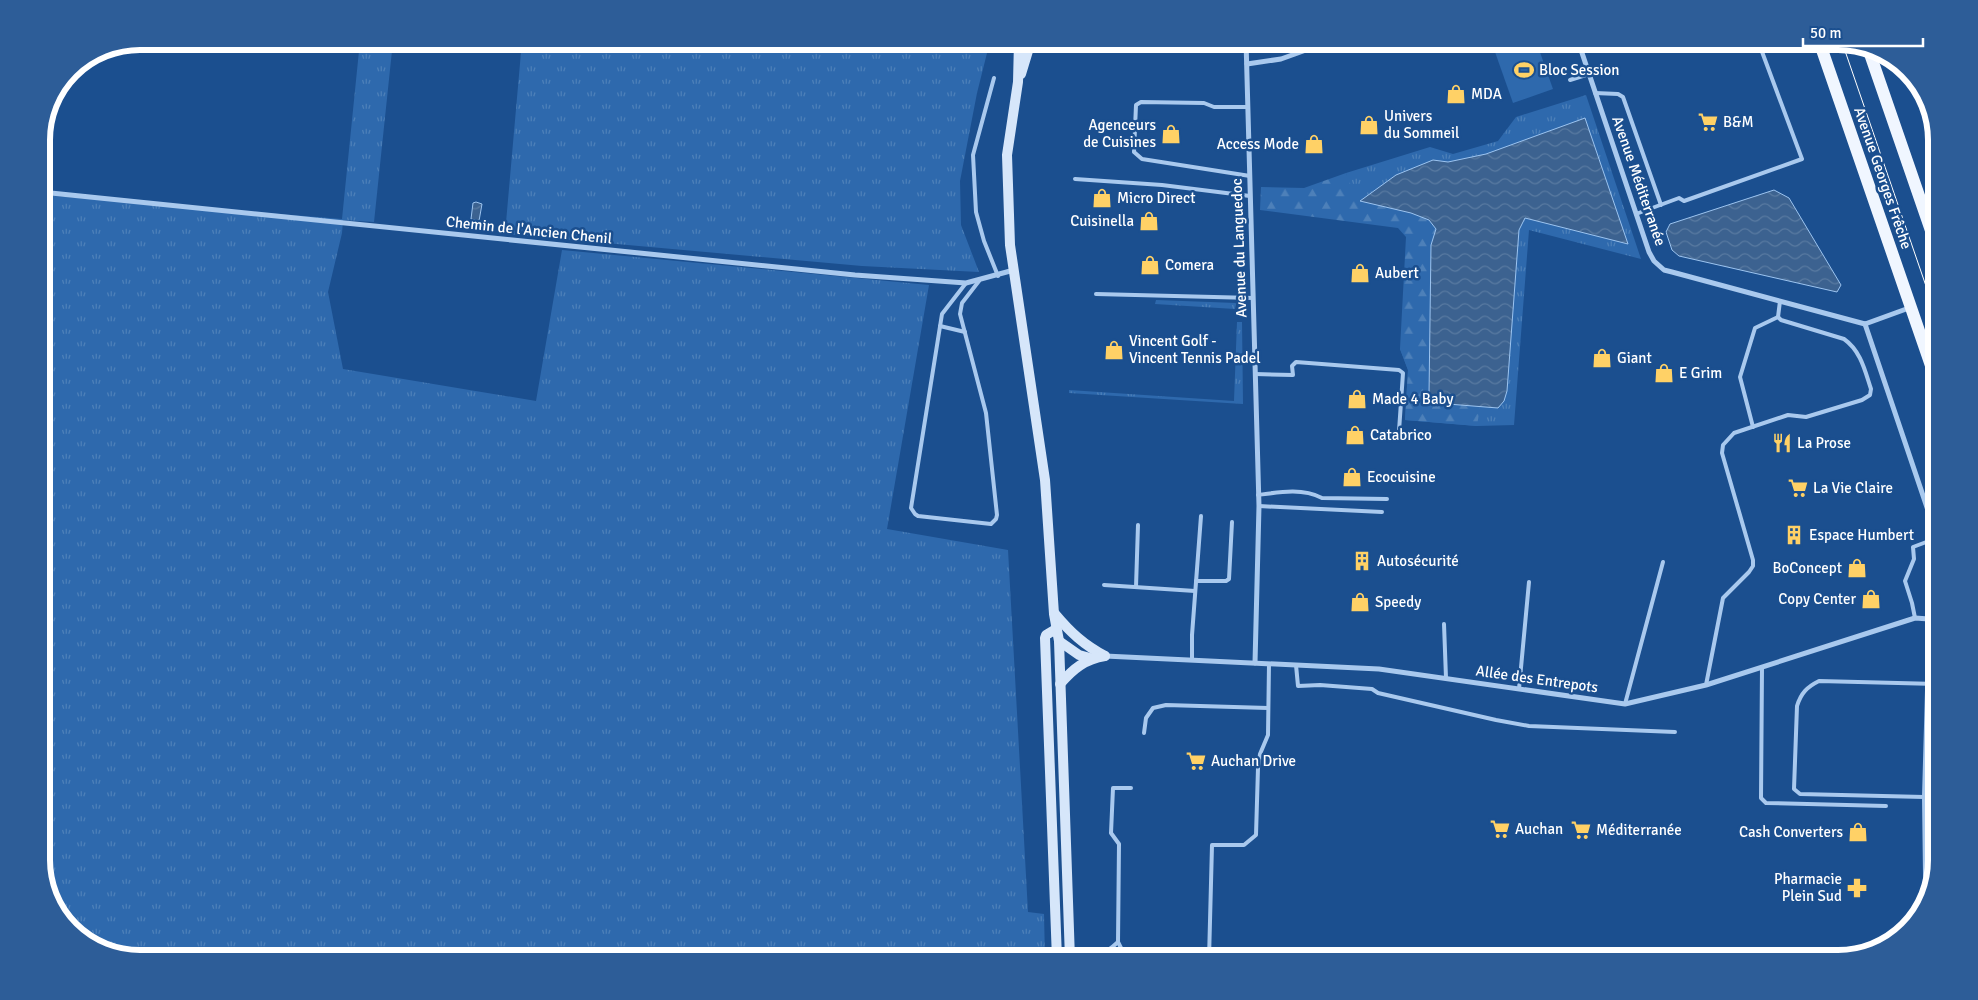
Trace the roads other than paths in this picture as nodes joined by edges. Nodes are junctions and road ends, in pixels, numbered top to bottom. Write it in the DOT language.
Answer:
graph roads {
  1 [pos="1020,50"];
  2 [pos="1028,50"];
  3 [pos="1246,50"];
  4 [pos="1306,50"];
  5 [pos="1580,50"];
  6 [pos="1761,50"];
  7 [pos="1822,50"];
  8 [pos="1871,56"];
  9 [pos="1247,64"];
  10 [pos="1589,74"];
  11 [pos="994,78"];
  12 [pos="1570,80"];
  13 [pos="1018,82"];
  14 [pos="1595,93"];
  15 [pos="1248,107"];
  16 [pos="1250,176"];
  17 [pos="1075,180"];
  18 [pos="50,193"];
  19 [pos="1250,196"];
  20 [pos="1661,205"];
  21 [pos="1636,214"];
  22 [pos="1928,222"];
  23 [pos="1014,270"];
  24 [pos="998,276"];
  25 [pos="978,281"];
  26 [pos="966,283"];
  27 [pos="1096,294"];
  28 [pos="1253,298"];
  29 [pos="1780,301"];
  30 [pos="1910,307"];
  31 [pos="1778,317"];
  32 [pos="1866,324"];
  33 [pos="940,326"];
  34 [pos="965,332"];
  35 [pos="1928,358"];
  36 [pos="1255,374"];
  37 [pos="1753,427"];
  38 [pos="1399,431"];
  39 [pos="1258,494"];
  40 [pos="1387,500"];
  41 [pos="1259,506"];
  42 [pos="1928,511"];
  43 [pos="1382,512"];
  44 [pos="1201,516"];
  45 [pos="1232,522"];
  46 [pos="1138,525"];
  47 [pos="1928,541"];
  48 [pos="1663,562"];
  49 [pos="1196,581"];
  50 [pos="1529,582"];
  51 [pos="1104,585"];
  52 [pos="1136,586"];
  53 [pos="1195,591"];
  54 [pos="1054,614"];
  55 [pos="1915,618"];
  56 [pos="1928,619"];
  57 [pos="1444,624"];
  58 [pos="1056,629"];
  59 [pos="1058,641"];
  60 [pos="1928,651"];
  61 [pos="1105,656"];
  62 [pos="1090,658"];
  63 [pos="1192,660"];
  64 [pos="1255,663"];
  65 [pos="1269,664"];
  66 [pos="1296,665"];
  67 [pos="1762,667"];
  68 [pos="1446,678"];
  69 [pos="1927,683"];
  70 [pos="1060,684"];
  71 [pos="1706,685"];
  72 [pos="1520,689"];
  73 [pos="1625,704"];
  74 [pos="1268,708"];
  75 [pos="1675,732"];
  76 [pos="1144,733"];
  77 [pos="1131,788"];
  78 [pos="1924,797"];
  79 [pos="1886,806"];
  80 [pos="1925,883"];
  81 [pos="1118,942"];
  82 [pos="1056,950"];
  83 [pos="1072,950"];
  84 [pos="1110,950"];
  85 [pos="1122,950"];
  86 [pos="1209,950"];
  1 -- 13 [label="street"];
  2 -- 13 [label="street"];
  3 -- 9 [label="street, Avenue du Languedoc"];
  4 -- 9 [label="street"];
  5 -- 10 [label="street, Avenue Méditerranée"];
  6 -- 20 [label="lane"];
  7 -- 30 [label="main road, Avenue Georges Frêche"];
  8 -- 22 [label="main road, Avenue Georges Frêche"];
  9 -- 15 [label="street, Avenue du Languedoc"];
  10 -- 12 [label="lane"];
  10 -- 14 [label="street, Avenue Méditerranée"];
  11 -- 24 [label="lane"];
  13 -- 23 [label="street"];
  14 -- 20 [label="lane"];
  14 -- 21 [label="street, Avenue Méditerranée"];
  15 -- 16 [label="street, Avenue du Languedoc"];
  15 -- 16 [label="lane"];
  16 -- 19 [label="street, Avenue du Languedoc"];
  17 -- 19 [label="lane"];
  18 -- 26 [label="street, Chemin de l'Ancien Chenil"];
  19 -- 28 [label="street, Avenue du Languedoc"];
  20 -- 21 [label="lane"];
  21 -- 29 [label="street, Avenue Méditerranée"];
  23 -- 24 [label="street, Chemin de l'Ancien Chenil"];
  23 -- 54 [label="street"];
  24 -- 25 [label="street, Chemin de l'Ancien Chenil"];
  25 -- 26 [label="street, Chemin de l'Ancien Chenil"];
  25 -- 34 [label="lane"];
  26 -- 33 [label="lane"];
  27 -- 28 [label="lane"];
  28 -- 36 [label="street, Avenue du Languedoc"];
  29 -- 31 [label="lane"];
  29 -- 32 [label="street, Avenue Méditerranée"];
  30 -- 32 [label="street"];
  30 -- 35 [label="main road, Avenue Georges Frêche"];
  31 -- 37 [label="lane"];
  31 -- 37 [label="lane"];
  32 -- 42 [label="street"];
  33 -- 34 [label="lane"];
  33 -- 34 [label="lane"];
  36 -- 38 [label="lane"];
  36 -- 39 [label="street, Avenue du Languedoc"];
  37 -- 71 [label="lane"];
  39 -- 40 [label="lane"];
  39 -- 41 [label="street, Avenue du Languedoc"];
  41 -- 43 [label="lane"];
  41 -- 64 [label="street, Avenue du Languedoc"];
  44 -- 49 [label="lane"];
  45 -- 49 [label="lane"];
  46 -- 52 [label="lane"];
  47 -- 55 [label="lane"];
  48 -- 73 [label="lane"];
  49 -- 53 [label="lane"];
  50 -- 72 [label="lane"];
  51 -- 52 [label="lane"];
  52 -- 53 [label="lane"];
  53 -- 63 [label="lane"];
  54 -- 58 [label="street"];
  54 -- 61 [label="street"];
  55 -- 56 [label="street, Allée des Entrepots"];
  55 -- 67 [label="street, Allée des Entrepots"];
  57 -- 68 [label="lane"];
  58 -- 59 [label="street"];
  58 -- 82 [label="street"];
  59 -- 62 [label="street"];
  59 -- 70 [label="street"];
  60 -- 69 [label="lane"];
  61 -- 62 [label="street"];
  61 -- 63 [label="street, Allée des Entrepots"];
  62 -- 70 [label="street"];
  63 -- 64 [label="street, Allée des Entrepots"];
  64 -- 65 [label="street, Allée des Entrepots"];
  65 -- 66 [label="street, Allée des Entrepots"];
  65 -- 74 [label="lane"];
  66 -- 68 [label="street, Allée des Entrepots"];
  66 -- 75 [label="lane"];
  67 -- 71 [label="street, Allée des Entrepots"];
  67 -- 79 [label="lane"];
  68 -- 72 [label="street, Allée des Entrepots"];
  69 -- 78 [label="lane"];
  69 -- 78 [label="lane"];
  70 -- 83 [label="street"];
  71 -- 73 [label="street, Allée des Entrepots"];
  72 -- 73 [label="street, Allée des Entrepots"];
  74 -- 76 [label="lane"];
  74 -- 86 [label="lane"];
  77 -- 81 [label="lane"];
  78 -- 80 [label="lane"];
  81 -- 84 [label="lane"];
  81 -- 85 [label="lane"];
}
